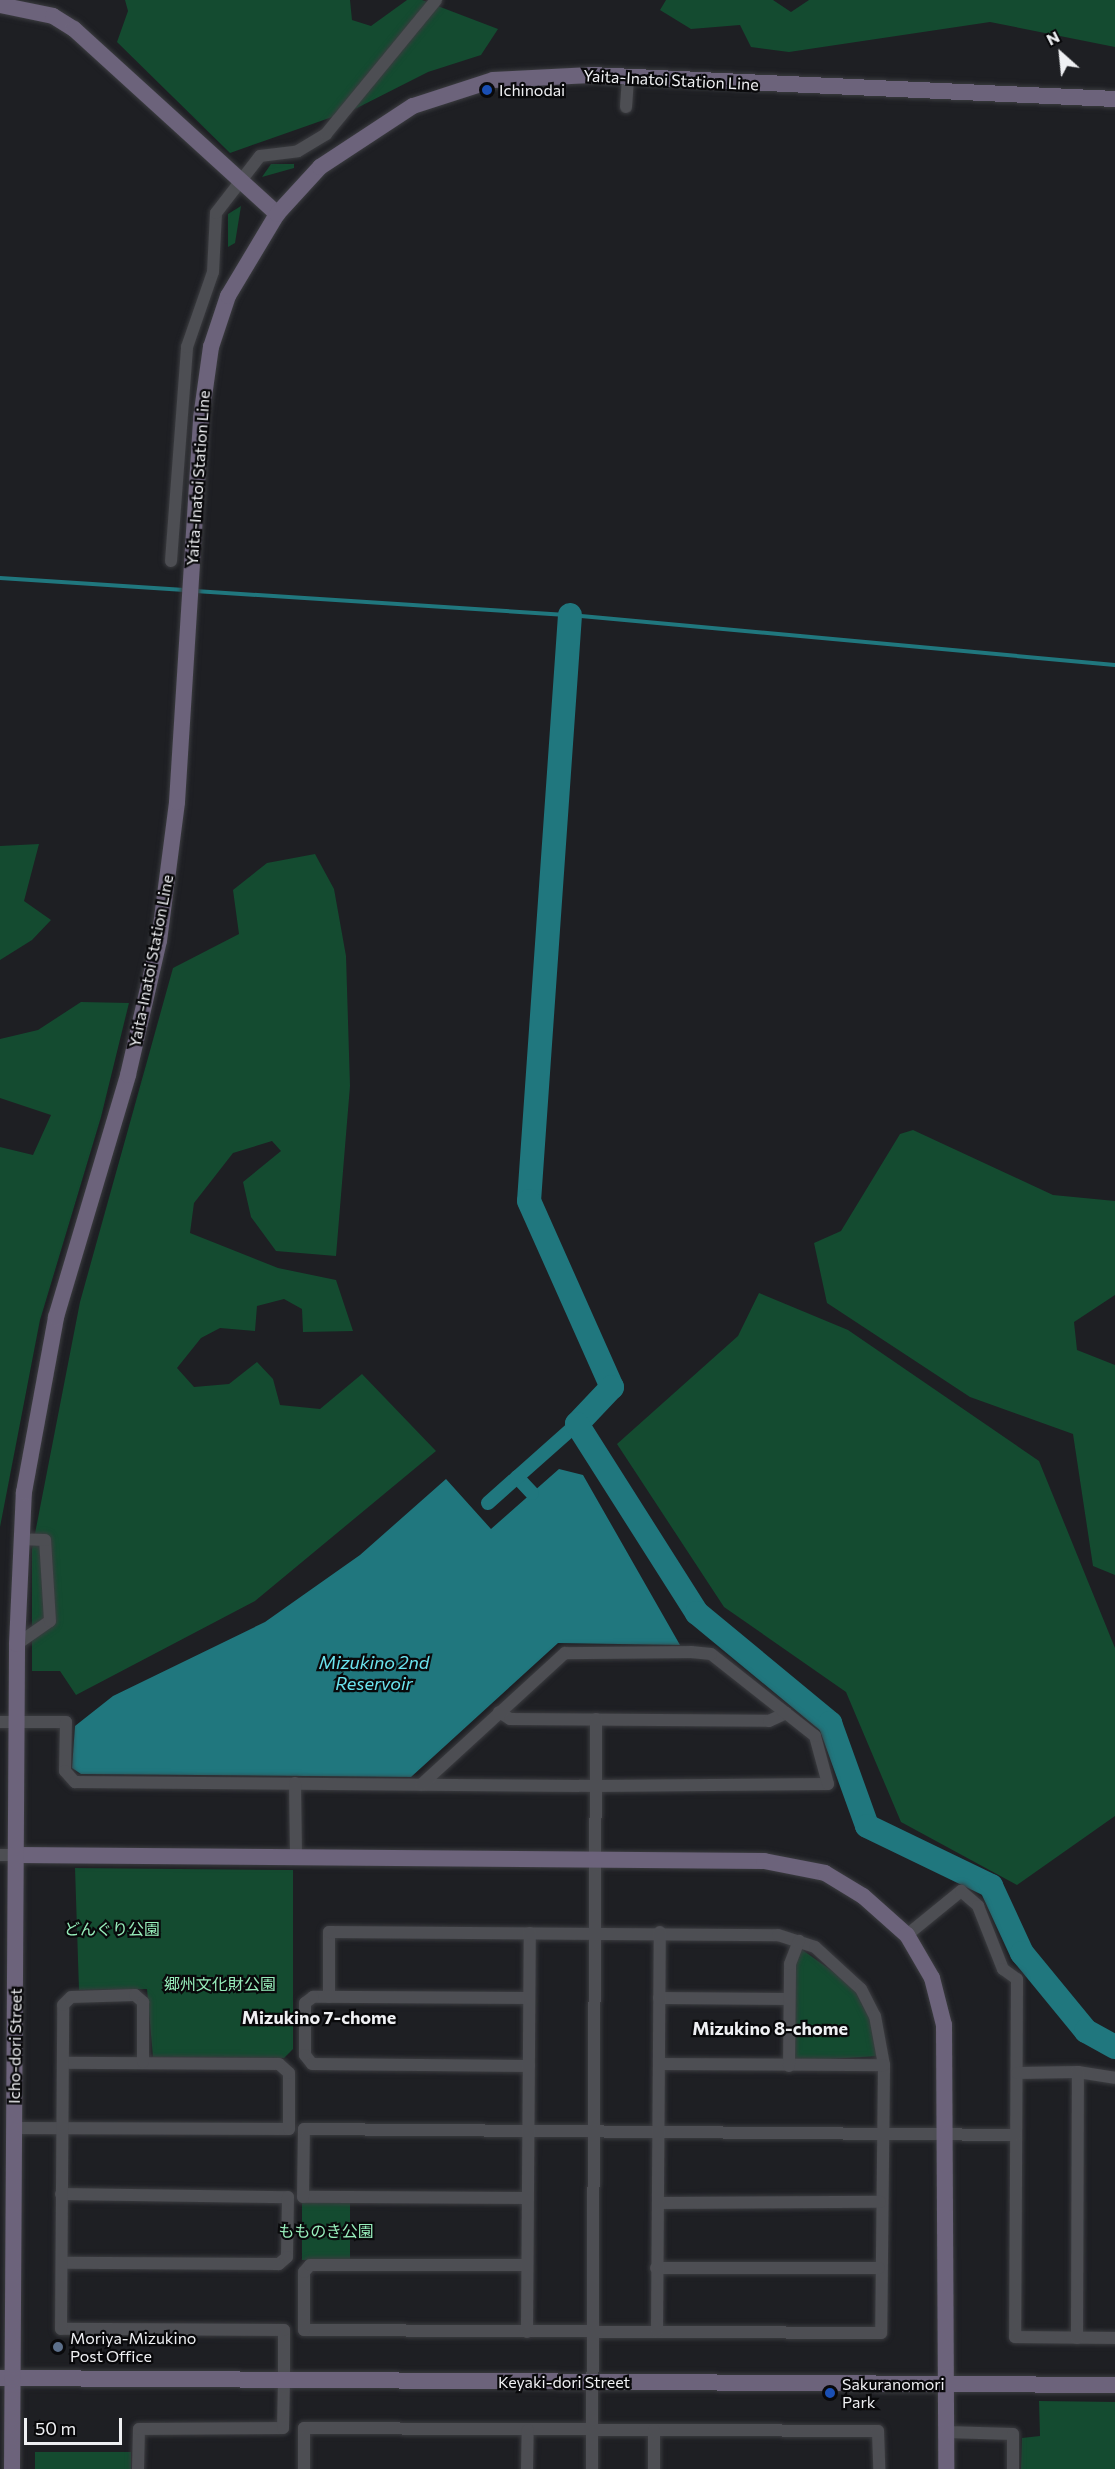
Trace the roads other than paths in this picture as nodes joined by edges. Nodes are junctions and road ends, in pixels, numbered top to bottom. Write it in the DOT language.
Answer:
graph roads {
  1 [pos="436,0"];
  2 [pos="30,4"];
  3 [pos="0,5"];
  4 [pos="628,77"];
  5 [pos="1115,99"];
  6 [pos="626,108"];
  7 [pos="239,180"];
  8 [pos="277,214"];
  9 [pos="171,561"];
  10 [pos="20,1539"];
  11 [pos="18,1623"];
  12 [pos="17,1644"];
  13 [pos="499,1712"];
  14 [pos="786,1713"];
  15 [pos="596,1719"];
  16 [pos="8,1722"];
  17 [pos="295,1783"];
  18 [pos="421,1785"];
  19 [pos="596,1786"];
  20 [pos="9,1855"];
  21 [pos="296,1858"];
  22 [pos="594,1861"];
  23 [pos="594,1932"];
  24 [pos="660,1932"];
  25 [pos="530,1933"];
  26 [pos="907,1935"];
  27 [pos="799,1941"];
  28 [pos="328,1996"];
  29 [pos="529,1998"];
  30 [pos="659,1998"];
  31 [pos="789,1999"];
  32 [pos="143,2062"];
  33 [pos="63,2063"];
  34 [pos="659,2064"];
  35 [pos="884,2065"];
  36 [pos="530,2066"];
  37 [pos="789,2066"];
  38 [pos="1078,2072"];
  39 [pos="1017,2073"];
  40 [pos="1115,2078"];
  41 [pos="14,2128"];
  42 [pos="62,2129"];
  43 [pos="528,2132"];
  44 [pos="594,2132"];
  45 [pos="658,2132"];
  46 [pos="1016,2135"];
  47 [pos="880,2136"];
  48 [pos="947,2136"];
  49 [pos="62,2194"];
  50 [pos="527,2198"];
  51 [pos="880,2202"];
  52 [pos="658,2203"];
  53 [pos="62,2263"];
  54 [pos="527,2265"];
  55 [pos="656,2268"];
  56 [pos="879,2268"];
  57 [pos="527,2332"];
  58 [pos="593,2332"];
  59 [pos="657,2332"];
  60 [pos="1077,2338"];
  61 [pos="1115,2338"];
  62 [pos="6,2378"];
  63 [pos="284,2379"];
  64 [pos="592,2382"];
  65 [pos="947,2384"];
  66 [pos="1115,2385"];
  67 [pos="528,2430"];
  68 [pos="592,2430"];
  69 [pos="654,2430"];
  70 [pos="946,2432"];
  71 [pos="12,2469"];
  72 [pos="138,2469"];
  73 [pos="304,2469"];
  74 [pos="527,2469"];
  75 [pos="592,2469"];
  76 [pos="654,2469"];
  77 [pos="879,2469"];
  78 [pos="946,2469"];
  79 [pos="1013,2469"];
  1 -- 7 [label="street"];
  2 -- 3 [label="main road"];
  2 -- 7 [label="main road"];
  4 -- 5 [label="main road, Yaita-Inatoi Station Line"];
  4 -- 6 [label="street"];
  4 -- 8 [label="main road, Yaita-Inatoi Station Line"];
  7 -- 8 [label="main road"];
  7 -- 9 [label="street"];
  8 -- 10 [label="main road, Yaita-Inatoi Station Line"];
  10 -- 11 [label="main road, Yaita-Inatoi Station Line"];
  10 -- 12 [label="street"];
  11 -- 12 [label="main road, Icho-dori Street"];
  12 -- 16 [label="main road, Icho-dori Street"];
  13 -- 14 [label="street"];
  13 -- 15 [label="street"];
  13 -- 18 [label="street"];
  14 -- 15 [label="street"];
  14 -- 19 [label="street"];
  15 -- 19 [label="street"];
  16 -- 17 [label="street"];
  16 -- 20 [label="main road, Icho-dori Street"];
  17 -- 18 [label="street"];
  17 -- 21 [label="street"];
  18 -- 19 [label="street"];
  19 -- 22 [label="street"];
  20 -- 21 [label="main road"];
  20 -- 41 [label="main road, Icho-dori Street"];
  21 -- 22 [label="main road"];
  22 -- 23 [label="street"];
  22 -- 26 [label="main road"];
  23 -- 24 [label="street"];
  23 -- 25 [label="street"];
  23 -- 44 [label="street"];
  24 -- 27 [label="street"];
  24 -- 30 [label="street"];
  25 -- 28 [label="street"];
  25 -- 29 [label="street"];
  26 -- 39 [label="street"];
  26 -- 48 [label="main road"];
  27 -- 31 [label="street"];
  27 -- 35 [label="street"];
  28 -- 29 [label="street"];
  28 -- 36 [label="street"];
  29 -- 36 [label="street"];
  30 -- 31 [label="street"];
  30 -- 34 [label="street"];
  31 -- 37 [label="street"];
  32 -- 33 [label="street"];
  32 -- 33 [label="street"];
  32 -- 42 [label="street"];
  33 -- 42 [label="street"];
  34 -- 37 [label="street"];
  34 -- 45 [label="street"];
  35 -- 37 [label="street"];
  35 -- 47 [label="street"];
  36 -- 43 [label="street"];
  38 -- 39 [label="street"];
  38 -- 40 [label="street"];
  38 -- 60 [label="street"];
  39 -- 46 [label="street"];
  41 -- 42 [label="street"];
  41 -- 62 [label="main road, Icho-dori Street"];
  42 -- 49 [label="street"];
  43 -- 44 [label="street"];
  43 -- 50 [label="street"];
  43 -- 50 [label="street"];
  44 -- 45 [label="street"];
  44 -- 58 [label="street"];
  45 -- 47 [label="street"];
  45 -- 52 [label="street"];
  46 -- 48 [label="street"];
  46 -- 60 [label="street"];
  47 -- 48 [label="street"];
  47 -- 51 [label="street"];
  48 -- 65 [label="main road"];
  49 -- 53 [label="street"];
  49 -- 53 [label="street"];
  50 -- 54 [label="street"];
  51 -- 52 [label="street"];
  51 -- 56 [label="street"];
  52 -- 55 [label="street"];
  53 -- 63 [label="street"];
  54 -- 57 [label="street"];
  54 -- 57 [label="street"];
  55 -- 56 [label="street"];
  55 -- 59 [label="street"];
  56 -- 59 [label="street"];
  57 -- 58 [label="street"];
  58 -- 59 [label="street"];
  58 -- 64 [label="street"];
  60 -- 61 [label="street"];
  62 -- 63 [label="main road, Keyaki-dori Street"];
  62 -- 71 [label="main road, Icho-dori Street"];
  63 -- 64 [label="main road, Keyaki-dori Street"];
  63 -- 72 [label="street"];
  64 -- 65 [label="main road, Keyaki-dori Street"];
  64 -- 68 [label="street"];
  65 -- 66 [label="main road, Keyaki-dori Street"];
  65 -- 70 [label="main road"];
  67 -- 68 [label="street"];
  67 -- 73 [label="street"];
  67 -- 74 [label="street"];
  68 -- 69 [label="street"];
  68 -- 75 [label="street"];
  69 -- 76 [label="street"];
  69 -- 77 [label="street"];
  70 -- 78 [label="main road"];
  70 -- 79 [label="street"];
}
